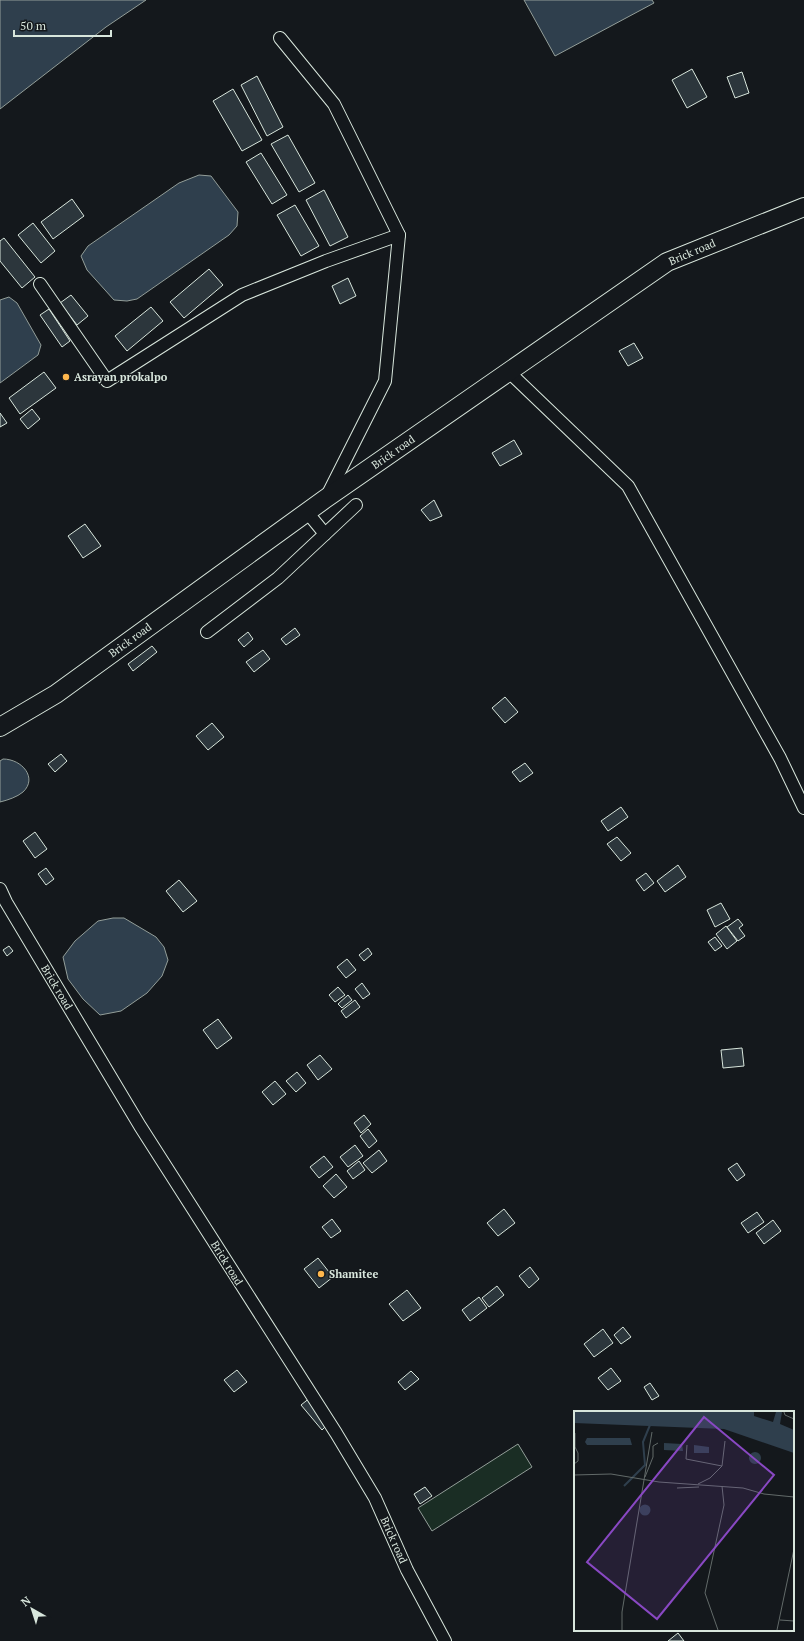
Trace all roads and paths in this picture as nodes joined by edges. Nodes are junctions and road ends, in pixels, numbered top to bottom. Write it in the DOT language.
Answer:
graph roads {
  1 [pos="280,38"];
  2 [pos="804,207"];
  3 [pos="399,235"];
  4 [pos="40,284"];
  5 [pos="509,372"];
  6 [pos="325,499"];
  7 [pos="356,505"];
  8 [pos="307,512"];
  9 [pos="325,534"];
  10 [pos="207,632"];
  11 [pos="0,727"];
  12 [pos="804,808"];
  13 [pos="0,889"];
  14 [pos="445,1641"];
  1 -- 3 [label="street"];
  2 -- 5 [label="main road, Brick road"];
  3 -- 4 [label="street"];
  3 -- 6 [label="street"];
  5 -- 6 [label="main road, Brick road"];
  5 -- 12 [label="street"];
  6 -- 8 [label="main road, Brick road"];
  7 -- 9 [label="street"];
  8 -- 9 [label="street"];
  8 -- 11 [label="main road, Brick road"];
  9 -- 10 [label="street"];
  13 -- 14 [label="street, Brick road"];
}
